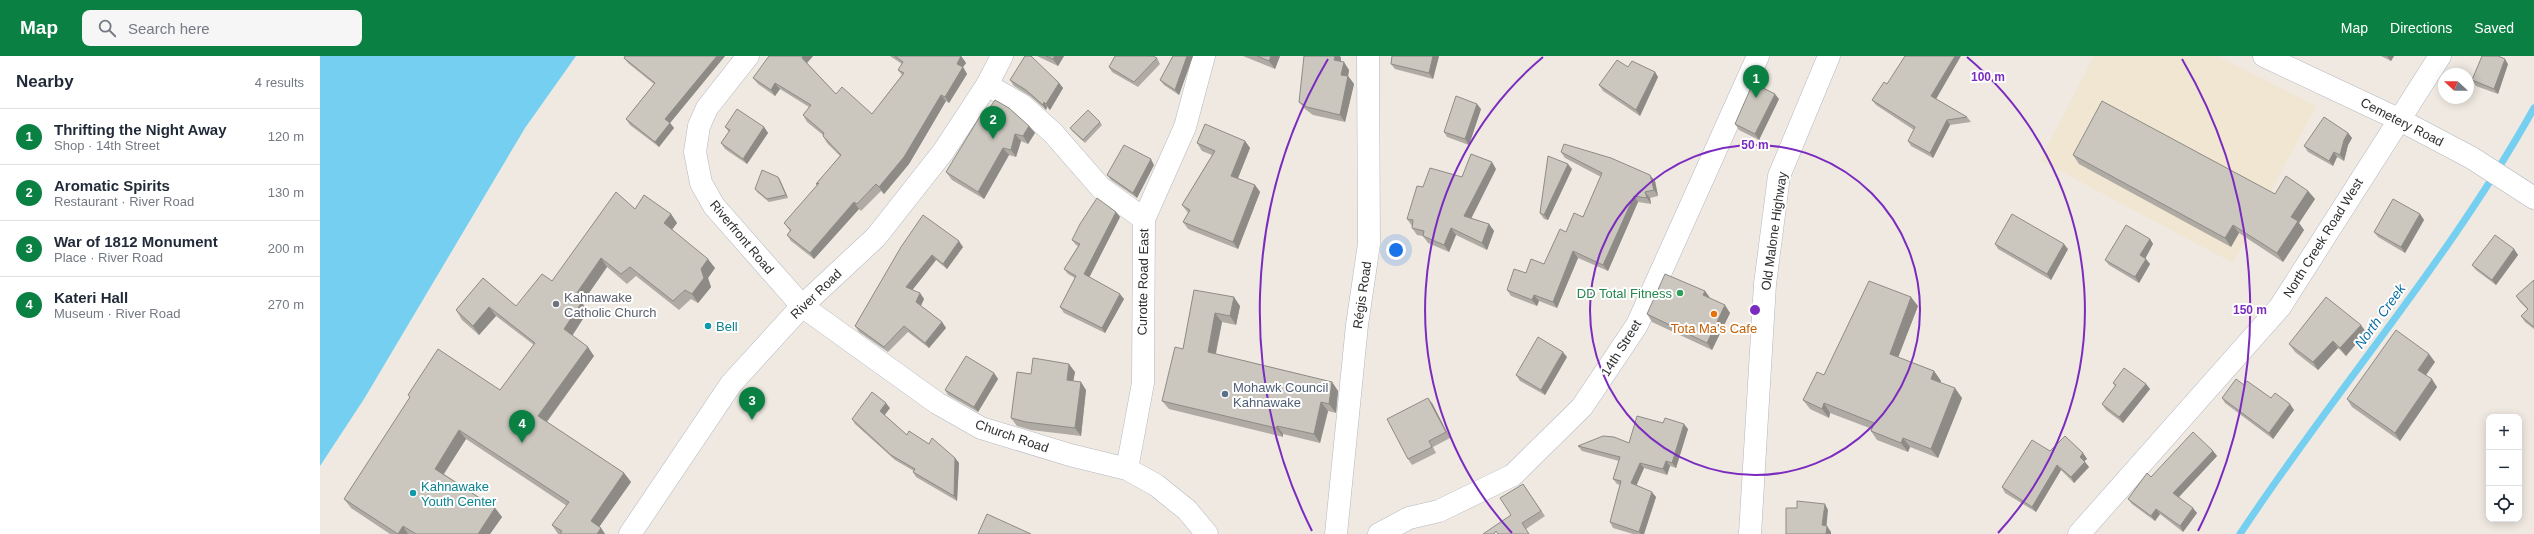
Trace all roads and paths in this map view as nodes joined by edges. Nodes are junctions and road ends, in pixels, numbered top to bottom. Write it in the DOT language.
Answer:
graph roads {
  1 [pos="748,56"];
  2 [pos="1002,56"];
  3 [pos="1204,56"];
  4 [pos="1368,56"];
  5 [pos="1758,56"];
  6 [pos="1829,56"];
  7 [pos="2264,56"];
  8 [pos="2440,56"];
  9 [pos="987,85"];
  10 [pos="2398,119"];
  11 [pos="2534,198"];
  12 [pos="1144,218"];
  13 [pos="802,306"];
  14 [pos="1128,469"];
  15 [pos="630,534"];
  16 [pos="1207,534"];
  17 [pos="1336,534"];
  18 [pos="1379,534"];
  19 [pos="1750,534"];
  20 [pos="2079,534"];
  1 -- 13 [label="street, Riverfront Road"];
  2 -- 9 [label="street, River Road"];
  3 -- 12 [label="street, Curotte Road East"];
  4 -- 17 [label="street, Régis Road"];
  5 -- 18 [label="street, 14th Street"];
  6 -- 19 [label="street, Old Malone Highway"];
  7 -- 10 [label="street, Cemetery Road"];
  8 -- 10 [label="street, North Creek Road West"];
  9 -- 12 [label="street"];
  9 -- 13 [label="street, River Road"];
  10 -- 11 [label="street, Cemetery Road"];
  10 -- 20 [label="street, North Creek Road West"];
  12 -- 14 [label="street, Curotte Road East"];
  13 -- 14 [label="street, Church Road"];
  13 -- 15 [label="street, River Road"];
  14 -- 16 [label="street, Church Road"];
}
